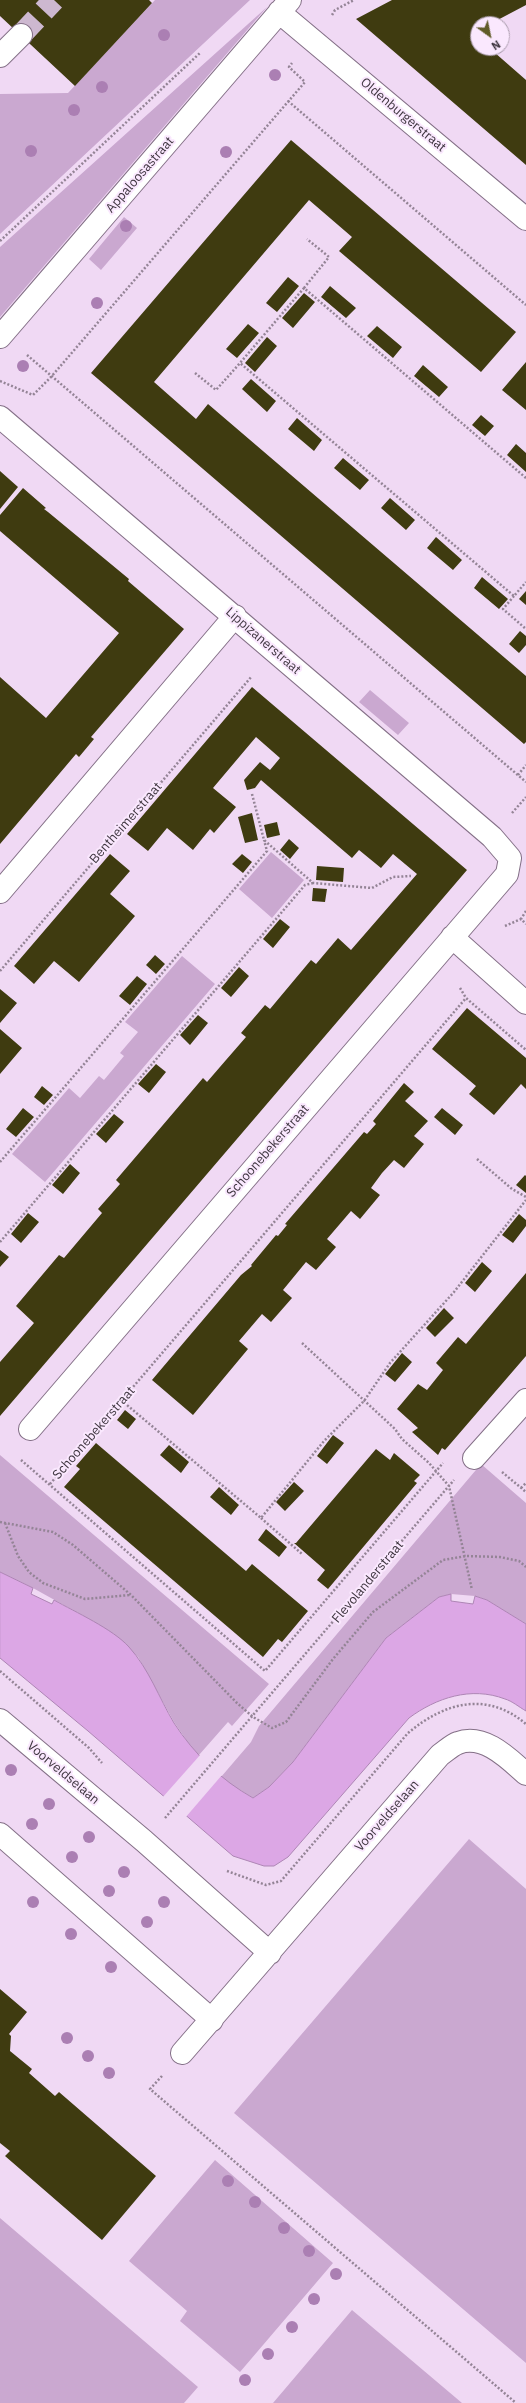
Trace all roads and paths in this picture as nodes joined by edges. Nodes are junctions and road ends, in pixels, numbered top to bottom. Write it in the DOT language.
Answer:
graph roads {
  1 [pos="284,6"];
  2 [pos="21,35"];
  3 [pos="206,48"];
  4 [pos="0,56"];
  5 [pos="526,219"];
  6 [pos="307,239"];
  7 [pos="0,241"];
  8 [pos="304,288"];
  9 [pos="526,305"];
  10 [pos="0,337"];
  11 [pos="240,363"];
  12 [pos="195,372"];
  13 [pos="51,377"];
  14 [pos="0,381"];
  15 [pos="0,417"];
  16 [pos="526,478"];
  17 [pos="526,582"];
  18 [pos="514,596"];
  19 [pos="235,616"];
  20 [pos="526,629"];
  21 [pos="252,676"];
  22 [pos="526,765"];
  23 [pos="518,775"];
  24 [pos="526,782"];
  25 [pos="252,794"];
  26 [pos="264,840"];
  27 [pos="507,874"];
  28 [pos="411,876"];
  29 [pos="313,883"];
  30 [pos="0,892"];
  31 [pos="526,912"];
  32 [pos="526,924"];
  33 [pos="452,937"];
  34 [pos="0,971"];
  35 [pos="526,1003"];
  36 [pos="526,1050"];
  37 [pos="476,1159"];
  38 [pos="0,1162"];
  39 [pos="526,1198"];
  40 [pos="0,1242"];
  41 [pos="302,1343"];
  42 [pos="121,1400"];
  43 [pos="526,1400"];
  44 [pos="364,1401"];
  45 [pos="30,1429"];
  46 [pos="476,1455"];
  47 [pos="20,1458"];
  48 [pos="445,1461"];
  49 [pos="436,1471"];
  50 [pos="526,1483"];
  51 [pos="50,1484"];
  52 [pos="449,1486"];
  53 [pos="521,1488"];
  54 [pos="526,1492"];
  55 [pos="261,1518"];
  56 [pos="0,1522"];
  57 [pos="5,1523"];
  58 [pos="302,1554"];
  59 [pos="466,1556"];
  60 [pos="526,1567"];
  61 [pos="472,1590"];
  62 [pos="130,1595"];
  63 [pos="0,1671"];
  64 [pos="265,1671"];
  65 [pos="253,1717"];
  66 [pos="0,1720"];
  67 [pos="526,1724"];
  68 [pos="103,1766"];
  69 [pos="526,1774"];
  70 [pos="164,1819"];
  71 [pos="0,1834"];
  72 [pos="222,1869"];
  73 [pos="270,1953"];
  74 [pos="212,2020"];
  75 [pos="182,2053"];
  76 [pos="516,2403"];
  1 -- 5 [label="street, Oldenburgerstraat"];
  1 -- 10 [label="street, Appaloosastraat"];
  2 -- 4 [label="street"];
  3 -- 7 [label="path"];
  6 -- 8 [label="path"];
  8 -- 11 [label="path"];
  8 -- 16 [label="path"];
  9 -- 13 [label="path"];
  11 -- 12 [label="path"];
  11 -- 18 [label="path"];
  13 -- 14 [label="path"];
  13 -- 23 [label="path"];
  15 -- 19 [label="street, Lippizanerstraat"];
  17 -- 18 [label="path"];
  18 -- 20 [label="path"];
  19 -- 27 [label="street, Lippizanerstraat"];
  19 -- 30 [label="street"];
  21 -- 34 [label="path, Bentheimerstraat"];
  22 -- 23 [label="path"];
  23 -- 24 [label="path"];
  25 -- 26 [label="path"];
  26 -- 29 [label="path"];
  26 -- 38 [label="path"];
  27 -- 33 [label="street, Schoonebekerstraat"];
  28 -- 29 [label="path"];
  29 -- 40 [label="path"];
  31 -- 32 [label="path"];
  33 -- 35 [label="street"];
  33 -- 45 [label="street, Schoonebekerstraat"];
  36 -- 42 [label="path, Schoonebekerstraat"];
  37 -- 39 [label="path"];
  39 -- 44 [label="path"];
  41 -- 44 [label="path"];
  42 -- 51 [label="path, Schoonebekerstraat"];
  42 -- 55 [label="path"];
  43 -- 46 [label="street"];
  44 -- 49 [label="path"];
  44 -- 55 [label="path"];
  46 -- 52 [label="path, Flevolanderstraat"];
  46 -- 53 [label="path"];
  47 -- 51 [label="path, Schoonebekerstraat"];
  48 -- 49 [label="path, Flevolanderstraat"];
  49 -- 52 [label="path"];
  49 -- 64 [label="path, Flevolanderstraat"];
  50 -- 53 [label="path"];
  51 -- 64 [label="path, Schoonebekerstraat"];
  52 -- 59 [label="path"];
  52 -- 65 [label="path, Flevolanderstraat"];
  53 -- 54 [label="path"];
  55 -- 58 [label="path"];
  56 -- 57 [label="path"];
  57 -- 62 [label="path"];
  57 -- 62 [label="path"];
  59 -- 60 [label="path"];
  59 -- 61 [label="path"];
  59 -- 65 [label="path"];
  62 -- 65 [label="path"];
  63 -- 68 [label="path"];
  65 -- 70 [label="path, Flevolanderstraat"];
  66 -- 73 [label="street, Voorveldselaan"];
  67 -- 72 [label="path"];
  69 -- 73 [label="street, Voorveldselaan"];
  71 -- 74 [label="street"];
  73 -- 74 [label="street, Voorveldselaan"];
  74 -- 75 [label="street, Voorveldselaan"];
  75 -- 76 [label="path"];
}
